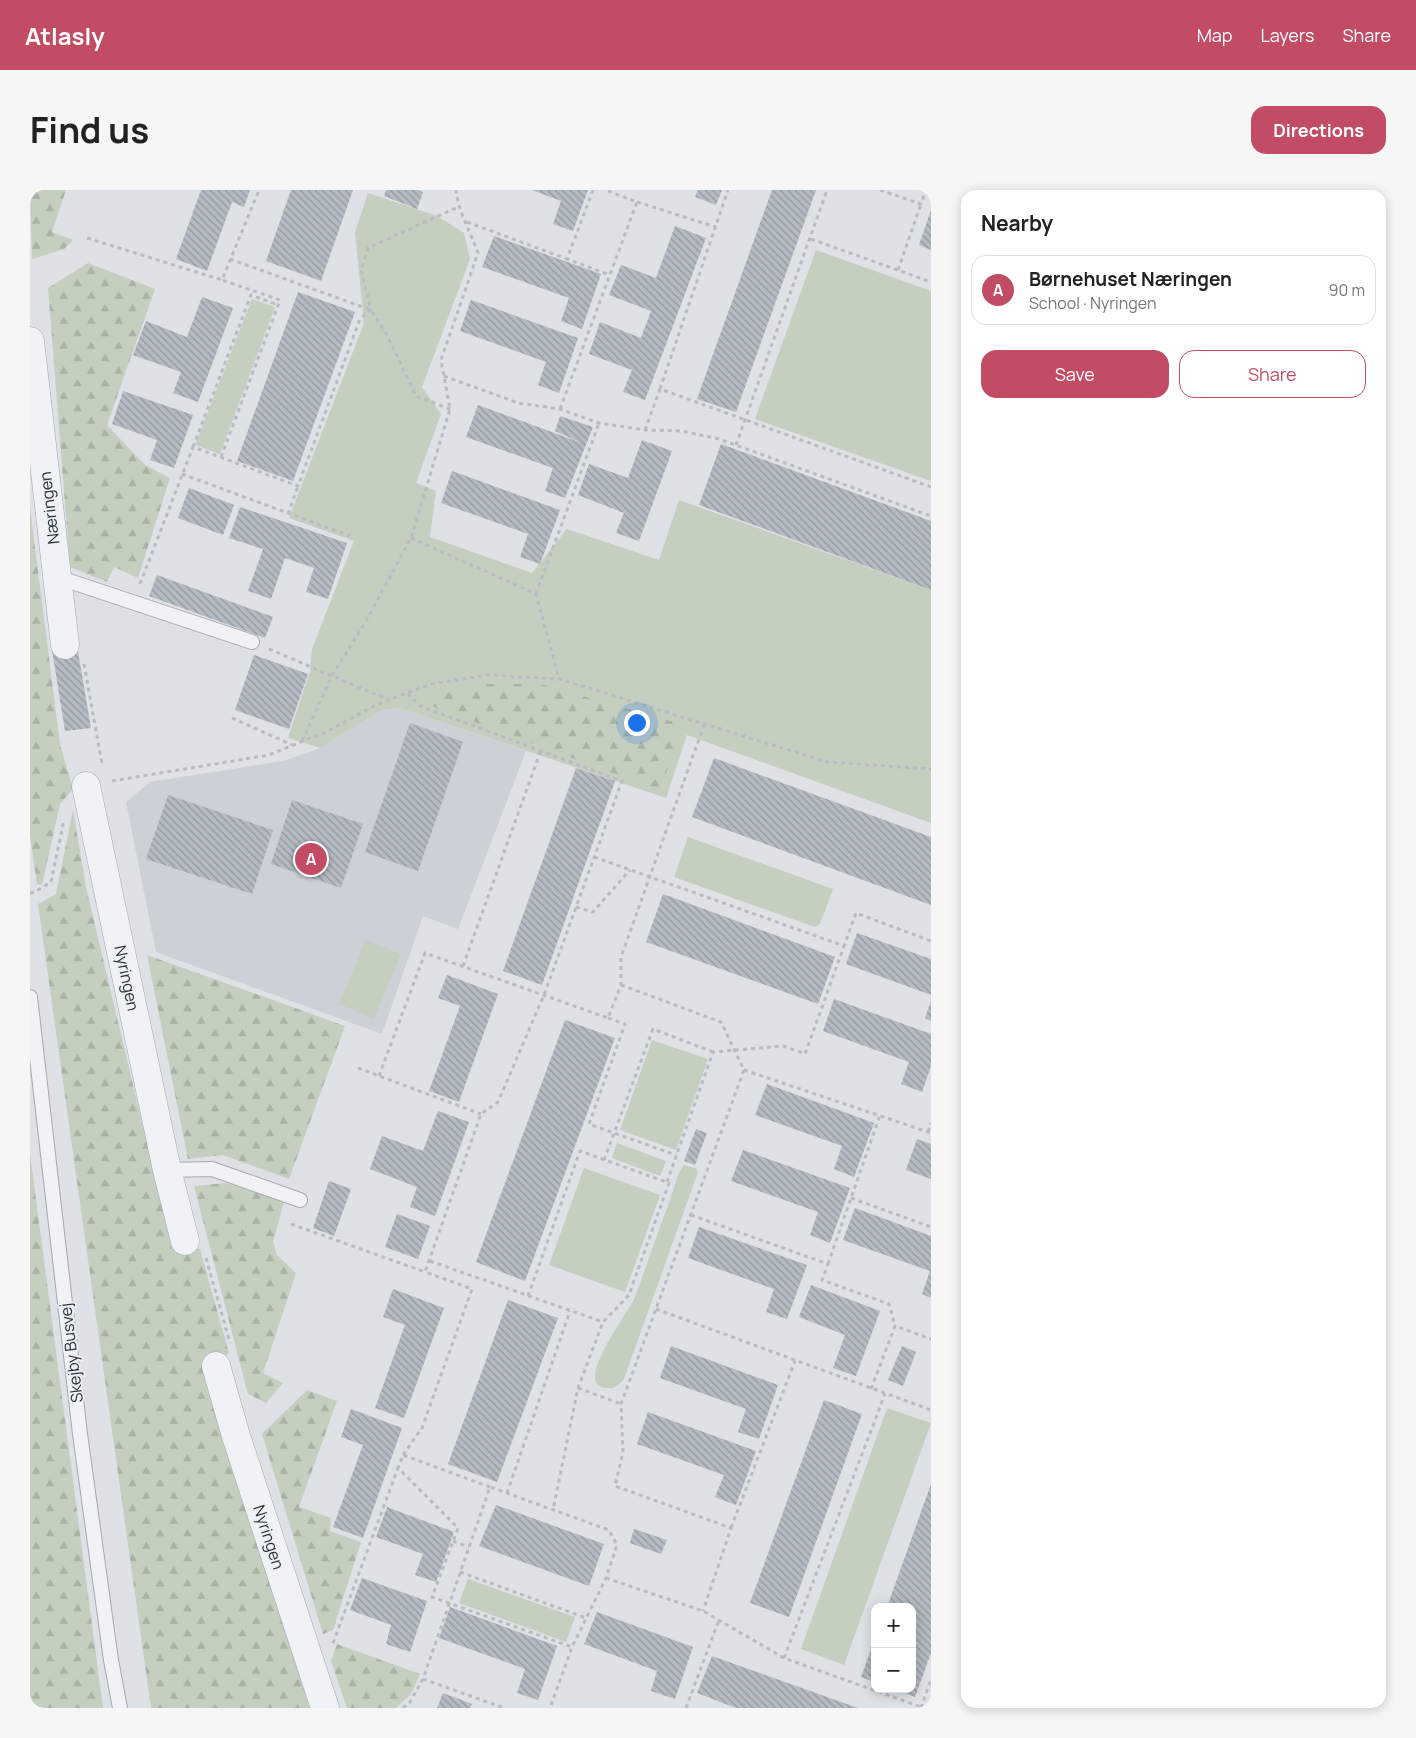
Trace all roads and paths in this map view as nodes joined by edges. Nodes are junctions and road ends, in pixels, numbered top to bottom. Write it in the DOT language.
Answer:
graph roads {
  1 [pos="259,190"];
  2 [pos="456,190"];
  3 [pos="593,190"];
  4 [pos="605,190"];
  5 [pos="728,190"];
  6 [pos="827,190"];
  7 [pos="880,190"];
  8 [pos="926,190"];
  9 [pos="637,202"];
  10 [pos="921,204"];
  11 [pos="458,207"];
  12 [pos="467,222"];
  13 [pos="716,227"];
  14 [pos="87,238"];
  15 [pos="811,239"];
  16 [pos="230,259"];
  17 [pos="568,259"];
  18 [pos="898,270"];
  19 [pos="610,275"];
  20 [pos="222,280"];
  21 [pos="931,282"];
  22 [pos="278,305"];
  23 [pos="371,310"];
  24 [pos="30,341"];
  25 [pos="443,376"];
  26 [pos="660,390"];
  27 [pos="560,408"];
  28 [pos="450,409"];
  29 [pos="745,420"];
  30 [pos="599,423"];
  31 [pos="645,430"];
  32 [pos="736,446"];
  33 [pos="193,447"];
  34 [pos="221,457"];
  35 [pos="182,474"];
  36 [pos="298,486"];
  37 [pos="931,487"];
  38 [pos="288,514"];
  39 [pos="931,516"];
  40 [pos="350,536"];
  41 [pos="411,538"];
  42 [pos="57,576"];
  43 [pos="536,594"];
  44 [pos="133,602"];
  45 [pos="252,642"];
  46 [pos="65,644"];
  47 [pos="332,676"];
  48 [pos="559,679"];
  49 [pos="407,693"];
  50 [pos="389,700"];
  51 [pos="232,718"];
  52 [pos="704,725"];
  53 [pos="302,742"];
  54 [pos="292,746"];
  55 [pos="541,750"];
  56 [pos="931,769"];
  57 [pos="96,784"];
  58 [pos="594,857"];
  59 [pos="630,870"];
  60 [pos="650,877"];
  61 [pos="30,893"];
  62 [pos="576,907"];
  63 [pos="931,941"];
  64 [pos="844,946"];
  65 [pos="463,966"];
  66 [pos="621,985"];
  67 [pos="544,995"];
  68 [pos="30,997"];
  69 [pos="608,1018"];
  70 [pos="735,1049"];
  71 [pos="713,1052"];
  72 [pos="358,1068"];
  73 [pos="744,1070"];
  74 [pos="379,1076"];
  75 [pos="481,1114"];
  76 [pos="880,1115"];
  77 [pos="931,1123"];
  78 [pos="929,1132"];
  79 [pos="614,1133"];
  80 [pos="676,1155"];
  81 [pos="604,1160"];
  82 [pos="167,1170"];
  83 [pos="667,1182"];
  84 [pos="851,1198"];
  85 [pos="300,1200"];
  86 [pos="691,1215"];
  87 [pos="291,1224"];
  88 [pos="931,1227"];
  89 [pos="185,1240"];
  90 [pos="430,1261"];
  91 [pos="828,1264"];
  92 [pos="425,1272"];
  93 [pos="528,1296"];
  94 [pos="656,1310"];
  95 [pos="570,1311"];
  96 [pos="603,1322"];
  97 [pos="895,1326"];
  98 [pos="931,1340"];
  99 [pos="795,1361"];
  100 [pos="216,1366"];
  101 [pos="578,1388"];
  102 [pos="871,1389"];
  103 [pos="885,1394"];
  104 [pos="621,1404"];
  105 [pos="931,1410"];
  106 [pos="403,1455"];
  107 [pos="398,1468"];
  108 [pos="490,1487"];
  109 [pos="507,1494"];
  110 [pos="553,1510"];
  111 [pos="731,1528"];
  112 [pos="453,1541"];
  113 [pos="469,1547"];
  114 [pos="460,1572"];
  115 [pos="606,1578"];
  116 [pos="449,1602"];
  117 [pos="703,1611"];
  118 [pos="586,1618"];
  119 [pos="719,1620"];
  120 [pos="572,1647"];
  121 [pos="784,1658"];
  122 [pos="310,1663"];
  123 [pos="423,1679"];
  124 [pos="931,1679"];
  125 [pos="120,1708"];
  126 [pos="325,1708"];
  127 [pos="403,1708"];
  128 [pos="504,1708"];
  129 [pos="550,1708"];
  130 [pos="686,1708"];
  131 [pos="921,1708"];
  1 -- 16 [label="path"];
  2 -- 11 [label="path"];
  3 -- 17 [label="path"];
  4 -- 9 [label="path"];
  5 -- 13 [label="path"];
  6 -- 15 [label="path"];
  7 -- 10 [label="path"];
  8 -- 10 [label="path"];
  9 -- 13 [label="path"];
  9 -- 19 [label="path"];
  10 -- 18 [label="path"];
  11 -- 12 [label="path"];
  11 -- 23 [label="path"];
  12 -- 17 [label="path"];
  12 -- 25 [label="path"];
  13 -- 26 [label="path"];
  14 -- 20 [label="path"];
  15 -- 18 [label="path"];
  15 -- 29 [label="path"];
  16 -- 20 [label="path"];
  16 -- 23 [label="path"];
  17 -- 19 [label="path"];
  18 -- 21 [label="path"];
  19 -- 27 [label="path"];
  20 -- 22 [label="path"];
  22 -- 33 [label="path"];
  22 -- 34 [label="path"];
  23 -- 28 [label="path"];
  23 -- 36 [label="path"];
  24 -- 42 [label="street, Næringen"];
  25 -- 27 [label="path"];
  25 -- 28 [label="path"];
  26 -- 29 [label="path"];
  26 -- 31 [label="path"];
  27 -- 30 [label="path"];
  28 -- 41 [label="path"];
  29 -- 32 [label="path"];
  29 -- 37 [label="path"];
  30 -- 31 [label="path"];
  30 -- 43 [label="path"];
  31 -- 32 [label="path"];
  32 -- 39 [label="path"];
  33 -- 34 [label="path"];
  33 -- 35 [label="path"];
  34 -- 36 [label="path"];
  35 -- 38 [label="path"];
  35 -- 44 [label="path"];
  36 -- 38 [label="path"];
  38 -- 40 [label="path"];
  41 -- 43 [label="path"];
  41 -- 47 [label="path"];
  42 -- 44 [label="lane"];
  42 -- 46 [label="street, Næringen"];
  43 -- 48 [label="path"];
  44 -- 45 [label="lane"];
  45 -- 47 [label="path"];
  46 -- 57 [label="path"];
  47 -- 50 [label="path"];
  47 -- 53 [label="path"];
  48 -- 49 [label="path"];
  48 -- 52 [label="path"];
  49 -- 50 [label="path"];
  49 -- 55 [label="path"];
  50 -- 53 [label="path"];
  51 -- 54 [label="path"];
  52 -- 56 [label="path"];
  52 -- 60 [label="path"];
  53 -- 54 [label="path"];
  54 -- 57 [label="path"];
  55 -- 58 [label="path"];
  55 -- 65 [label="path"];
  57 -- 61 [label="path"];
  57 -- 82 [label="street, Nyringen"];
  58 -- 59 [label="path"];
  58 -- 62 [label="path"];
  59 -- 60 [label="path"];
  59 -- 62 [label="path"];
  60 -- 64 [label="path"];
  60 -- 66 [label="path"];
  62 -- 67 [label="path"];
  63 -- 64 [label="path"];
  64 -- 70 [label="path"];
  65 -- 67 [label="path"];
  65 -- 74 [label="path"];
  66 -- 69 [label="path"];
  66 -- 70 [label="path"];
  67 -- 69 [label="path"];
  67 -- 75 [label="path"];
  68 -- 125 [label="lane, Skejby Busvej"];
  69 -- 79 [label="path"];
  70 -- 71 [label="path"];
  70 -- 73 [label="path"];
  71 -- 79 [label="path"];
  71 -- 80 [label="path"];
  72 -- 74 [label="path"];
  73 -- 76 [label="path"];
  73 -- 86 [label="path"];
  74 -- 75 [label="path"];
  75 -- 90 [label="path"];
  76 -- 78 [label="path"];
  76 -- 84 [label="path"];
  77 -- 78 [label="path"];
  79 -- 80 [label="path"];
  79 -- 81 [label="path"];
  80 -- 83 [label="path"];
  81 -- 83 [label="path"];
  81 -- 93 [label="path"];
  82 -- 85 [label="lane"];
  82 -- 89 [label="street, Nyringen"];
  83 -- 96 [label="path"];
  84 -- 88 [label="path"];
  84 -- 91 [label="path"];
  86 -- 91 [label="path"];
  86 -- 94 [label="path"];
  87 -- 92 [label="path"];
  89 -- 100 [label="path"];
  90 -- 92 [label="path"];
  90 -- 93 [label="path"];
  91 -- 97 [label="path"];
  92 -- 106 [label="path"];
  93 -- 95 [label="path"];
  94 -- 99 [label="path"];
  94 -- 104 [label="path"];
  95 -- 96 [label="path"];
  95 -- 109 [label="path"];
  96 -- 101 [label="path"];
  97 -- 98 [label="path"];
  97 -- 102 [label="path"];
  99 -- 102 [label="path"];
  99 -- 111 [label="path"];
  100 -- 122 [label="street, Nyringen"];
  101 -- 104 [label="path"];
  101 -- 110 [label="path"];
  102 -- 103 [label="path"];
  103 -- 105 [label="path"];
  103 -- 121 [label="path"];
  104 -- 111 [label="path"];
  106 -- 107 [label="path"];
  106 -- 108 [label="path"];
  107 -- 112 [label="path"];
  107 -- 122 [label="path"];
  108 -- 109 [label="path"];
  108 -- 113 [label="path"];
  109 -- 110 [label="path"];
  110 -- 115 [label="path"];
  111 -- 117 [label="path"];
  112 -- 113 [label="path"];
  112 -- 116 [label="path"];
  113 -- 114 [label="path"];
  114 -- 116 [label="path"];
  114 -- 118 [label="path"];
  115 -- 117 [label="path"];
  115 -- 118 [label="path"];
  116 -- 120 [label="path"];
  116 -- 123 [label="path"];
  117 -- 119 [label="path"];
  118 -- 120 [label="path"];
  119 -- 121 [label="path"];
  119 -- 130 [label="path"];
  120 -- 129 [label="path"];
  121 -- 131 [label="path"];
  122 -- 126 [label="street, Nyringen"];
  123 -- 127 [label="path"];
  123 -- 128 [label="path"];
  124 -- 131 [label="path"];
}
